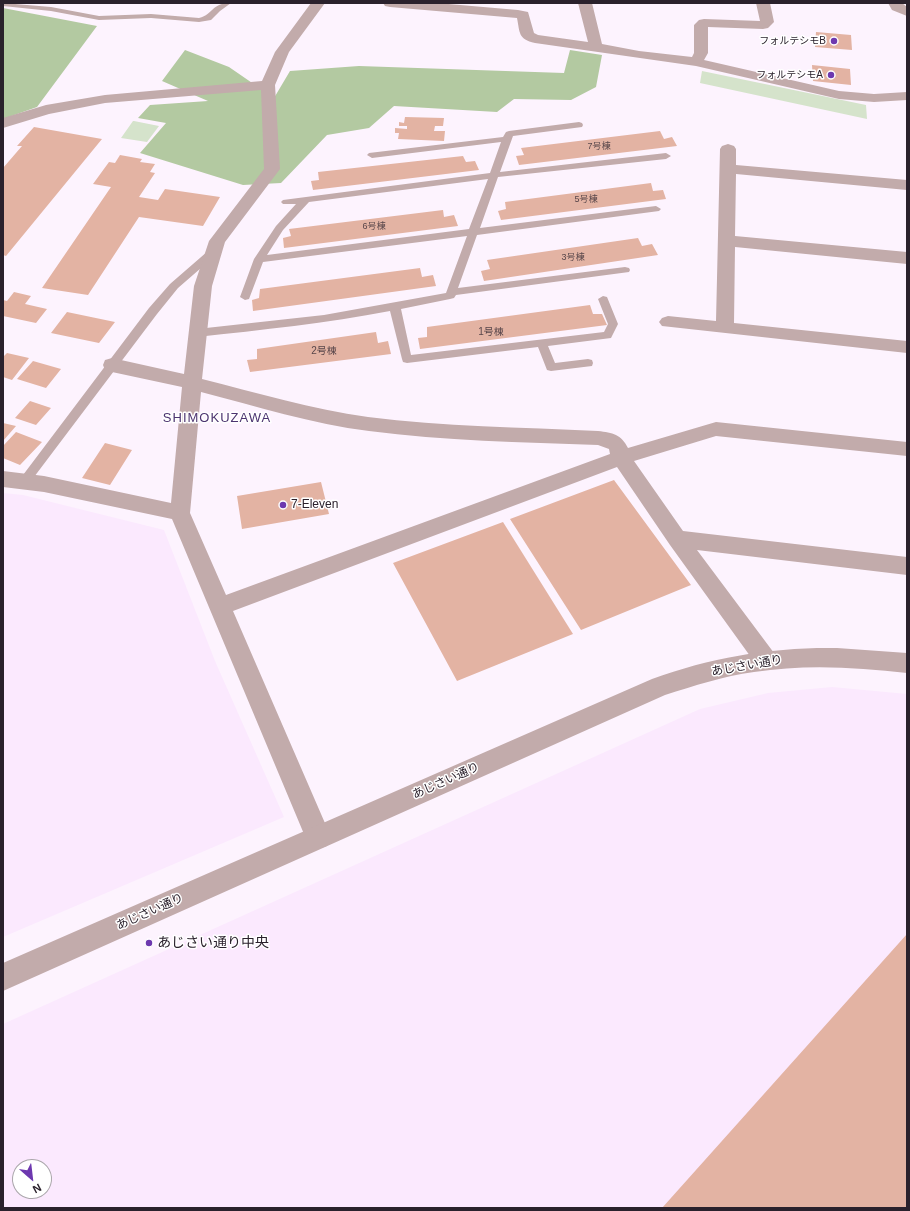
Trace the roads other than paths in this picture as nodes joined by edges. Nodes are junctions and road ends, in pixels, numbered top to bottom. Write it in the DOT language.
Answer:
graph roads {
  1 [pos="227,3"];
  2 [pos="318,3"];
  3 [pos="390,3"];
  4 [pos="585,3"];
  5 [pos="763,3"];
  6 [pos="895,3"];
  7 [pos="3,4"];
  8 [pos="907,12"];
  9 [pos="596,47"];
  10 [pos="696,62"];
  11 [pos="268,85"];
  12 [pos="907,96"];
  13 [pos="3,123"];
  14 [pos="579,125"];
  15 [pos="507,139"];
  16 [pos="728,149"];
  17 [pos="372,155"];
  18 [pos="666,156"];
  19 [pos="728,169"];
  20 [pos="494,175"];
  21 [pos="907,185"];
  22 [pos="306,199"];
  23 [pos="286,202"];
  24 [pos="656,209"];
  25 [pos="473,232"];
  26 [pos="727,241"];
  27 [pos="212,253"];
  28 [pos="907,258"];
  29 [pos="259,260"];
  30 [pos="625,270"];
  31 [pos="452,292"];
  32 [pos="245,297"];
  33 [pos="603,299"];
  34 [pos="395,308"];
  35 [pos="668,322"];
  36 [pos="725,327"];
  37 [pos="198,332"];
  38 [pos="542,343"];
  39 [pos="907,347"];
  40 [pos="588,362"];
  41 [pos="112,365"];
  42 [pos="192,383"];
  43 [pos="907,449"];
  44 [pos="622,458"];
  45 [pos="3,479"];
  46 [pos="24,482"];
  47 [pos="180,514"];
  48 [pos="678,539"];
  49 [pos="907,566"];
  50 [pos="220,606"];
  51 [pos="766,660"];
  52 [pos="907,663"];
  53 [pos="318,838"];
  54 [pos="3,977"];
  1 -- 7 [label="lane"];
  2 -- 11 [label="street"];
  3 -- 9 [label="street"];
  4 -- 9 [label="street"];
  5 -- 10 [label="street"];
  6 -- 8 [label="street"];
  9 -- 10 [label="street"];
  10 -- 12 [label="street"];
  11 -- 13 [label="street"];
  11 -- 27 [label="street"];
  14 -- 15 [label="lane"];
  15 -- 17 [label="lane"];
  15 -- 20 [label="lane"];
  16 -- 19 [label="street"];
  18 -- 20 [label="lane"];
  19 -- 21 [label="street"];
  19 -- 26 [label="street"];
  20 -- 22 [label="lane"];
  20 -- 25 [label="lane"];
  22 -- 23 [label="lane"];
  22 -- 29 [label="lane"];
  24 -- 25 [label="lane"];
  25 -- 29 [label="lane"];
  25 -- 31 [label="lane"];
  26 -- 28 [label="street"];
  26 -- 36 [label="street"];
  27 -- 37 [label="street"];
  27 -- 41 [label="lane"];
  29 -- 32 [label="lane"];
  30 -- 31 [label="lane"];
  31 -- 34 [label="lane"];
  33 -- 38 [label="lane"];
  34 -- 37 [label="lane"];
  34 -- 38 [label="lane"];
  35 -- 36 [label="street"];
  36 -- 39 [label="street"];
  37 -- 42 [label="street"];
  38 -- 40 [label="lane"];
  41 -- 42 [label="street"];
  41 -- 46 [label="lane"];
  42 -- 44 [label="street"];
  42 -- 47 [label="street"];
  43 -- 44 [label="street"];
  44 -- 48 [label="street"];
  44 -- 50 [label="street"];
  45 -- 46 [label="street"];
  46 -- 47 [label="street"];
  47 -- 50 [label="street"];
  48 -- 49 [label="street"];
  48 -- 51 [label="street"];
  50 -- 53 [label="street"];
  51 -- 52 [label="street, あじさい通り"];
  51 -- 53 [label="street, あじさい通り"];
  53 -- 54 [label="street, あじさい通り"];
}
